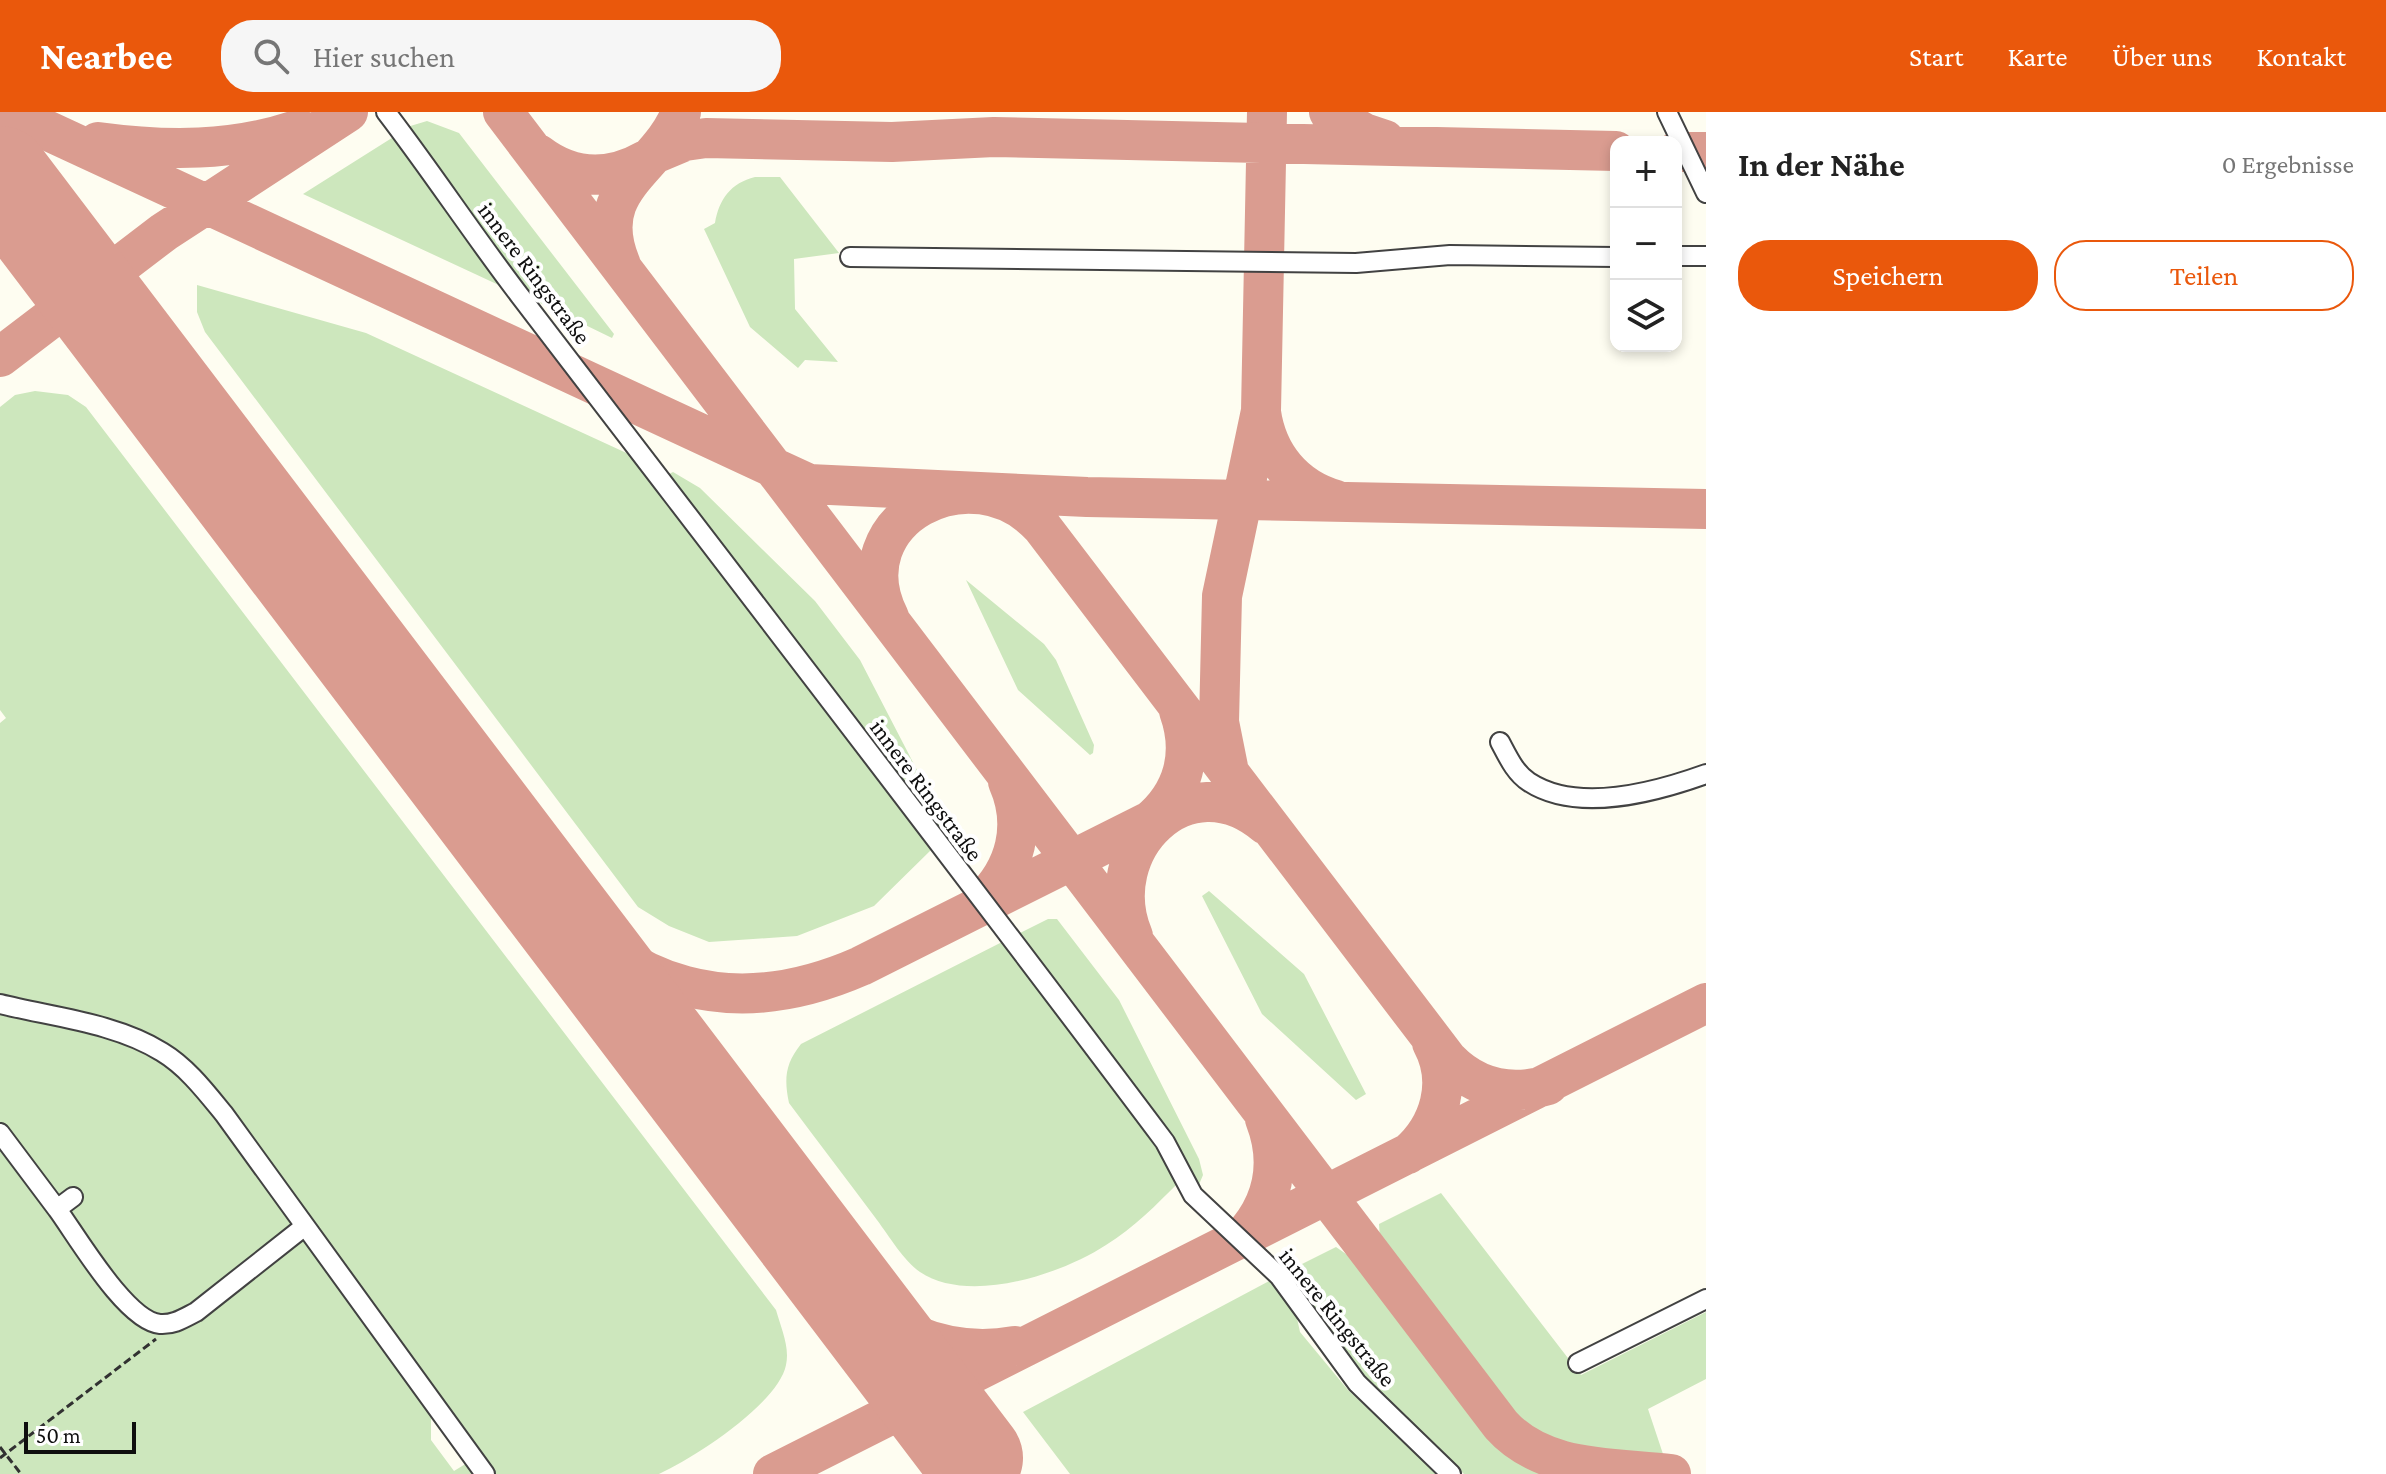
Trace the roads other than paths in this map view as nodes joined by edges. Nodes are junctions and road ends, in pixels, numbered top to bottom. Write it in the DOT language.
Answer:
graph roads {
  1 [pos="386,112"];
  2 [pos="1667,112"];
  3 [pos="1706,193"];
  4 [pos="1682,256"];
  5 [pos="1706,256"];
  6 [pos="850,257"];
  7 [pos="1610,257"];
  8 [pos="1500,742"];
  9 [pos="1706,774"];
  10 [pos="0,1004"];
  11 [pos="0,1133"];
  12 [pos="73,1197"];
  13 [pos="57,1209"];
  14 [pos="305,1226"];
  15 [pos="1706,1299"];
  16 [pos="1578,1363"];
  17 [pos="485,1474"];
  18 [pos="1451,1474"];
  1 -- 18 [label="lane, innere Ringstraße"];
  2 -- 3 [label="lane"];
  4 -- 5 [label="lane"];
  6 -- 7 [label="lane"];
  8 -- 9 [label="lane"];
  10 -- 14 [label="lane"];
  11 -- 13 [label="lane"];
  12 -- 13 [label="lane"];
  13 -- 14 [label="lane"];
  14 -- 17 [label="lane"];
  15 -- 16 [label="lane"];
}
